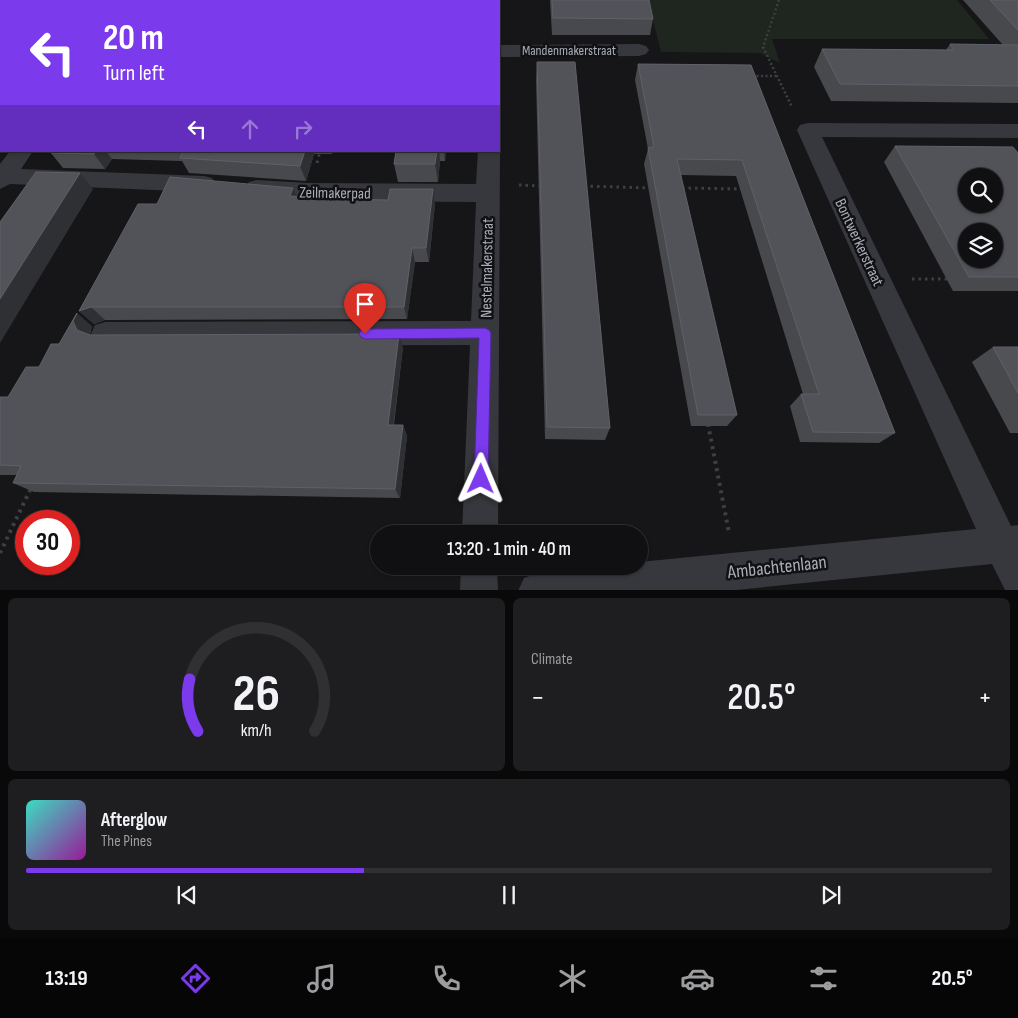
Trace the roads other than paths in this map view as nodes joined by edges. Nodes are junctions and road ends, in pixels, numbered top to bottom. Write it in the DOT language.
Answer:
graph roads {
  1 [pos="500,50"];
  2 [pos="639,50"];
  3 [pos="1018,131"];
  4 [pos="21,152"];
  5 [pos="489,152"];
  6 [pos="2,178"];
  7 [pos="488,189"];
  8 [pos="485,333"];
  9 [pos="105,334"];
  10 [pos="480,525"];
  11 [pos="1009,543"];
  12 [pos="479,575"];
  13 [pos="1018,577"];
  14 [pos="479,590"];
  15 [pos="537,590"];
  1 -- 2 [label="street, Mandenmakerstraat"];
  3 -- 11 [label="street, Bontwerkerstraat"];
  4 -- 6 [label="street"];
  5 -- 7 [label="street, Nestelmakerstraat"];
  6 -- 7 [label="street, Zeilmakerpad"];
  7 -- 8 [label="street, Nestelmakerstraat"];
  8 -- 9 [label="street"];
  8 -- 10 [label="street, Nestelmakerstraat"];
  11 -- 13 [label="street, Bontwerkerstraat"];
  11 -- 15 [label="street, Ambachtenlaan"];
  12 -- 14 [label="street"];
}
